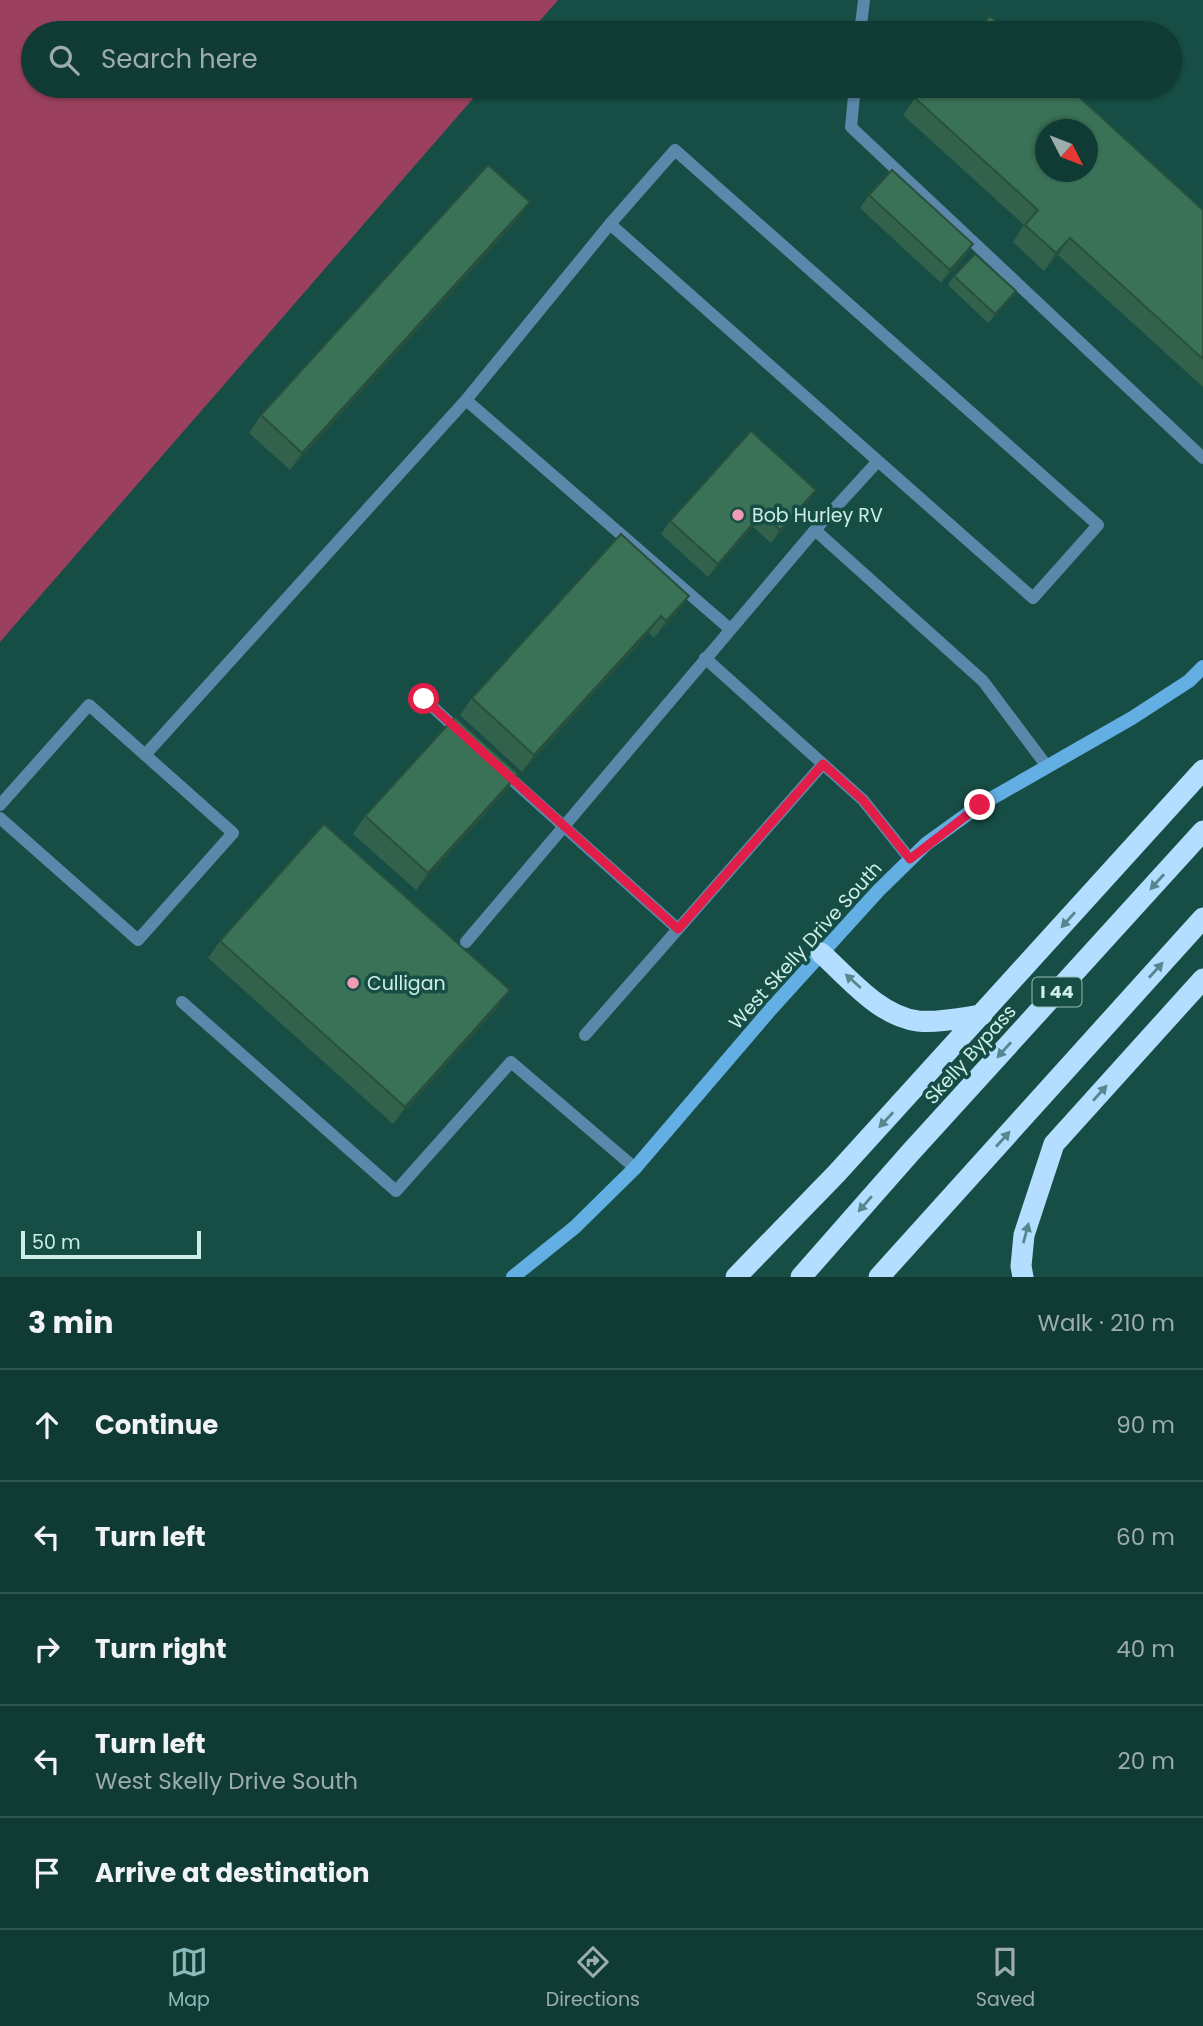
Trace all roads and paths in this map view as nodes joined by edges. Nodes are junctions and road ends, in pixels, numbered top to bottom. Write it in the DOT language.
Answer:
graph roads {
  1 [pos="864,0"];
  2 [pos="861,21"];
  3 [pos="854,98"];
  4 [pos="610,224"];
  5 [pos="466,400"];
  6 [pos="1203,458"];
  7 [pos="878,461"];
  8 [pos="815,530"];
  9 [pos="730,629"];
  10 [pos="705,658"];
  11 [pos="1203,667"];
  12 [pos="424,699"];
  13 [pos="474,745"];
  14 [pos="145,755"];
  15 [pos="494,763"];
  16 [pos="823,764"];
  17 [pos="1046,765"];
  18 [pos="1203,770"];
  19 [pos="0,805"];
  20 [pos="0,818"];
  21 [pos="564,826"];
  22 [pos="1203,831"];
  23 [pos="910,859"];
  24 [pos="1203,918"];
  25 [pos="678,929"];
  26 [pos="466,942"];
  27 [pos="821,953"];
  28 [pos="1203,979"];
  29 [pos="182,1002"];
  30 [pos="982,1015"];
  31 [pos="585,1035"];
  32 [pos="635,1168"];
  33 [pos="513,1277"];
  34 [pos="736,1277"];
  35 [pos="801,1277"];
  36 [pos="878,1277"];
  37 [pos="1023,1277"];
  1 -- 2 [label="lane"];
  3 -- 6 [label="lane"];
  4 -- 5 [label="lane"];
  4 -- 7 [label="lane"];
  4 -- 7 [label="lane"];
  5 -- 9 [label="lane"];
  5 -- 14 [label="lane"];
  7 -- 8 [label="lane"];
  8 -- 9 [label="lane"];
  8 -- 17 [label="lane"];
  9 -- 10 [label="lane"];
  10 -- 16 [label="lane"];
  10 -- 21 [label="lane"];
  11 -- 17 [label="street, West Skelly Drive South"];
  12 -- 13 [label="lane"];
  14 -- 19 [label="lane"];
  14 -- 20 [label="lane"];
  15 -- 21 [label="lane"];
  16 -- 23 [label="lane"];
  16 -- 25 [label="lane"];
  17 -- 23 [label="street, West Skelly Drive South"];
  18 -- 30 [label="highway, one-way"];
  21 -- 25 [label="lane"];
  21 -- 26 [label="lane"];
  22 -- 35 [label="highway, Skelly Bypass / I 44, one-way"];
  23 -- 27 [label="street, West Skelly Drive South"];
  36 -- 24 [label="highway, one-way"];
  25 -- 31 [label="lane"];
  30 -- 27 [label="highway, one-way"];
  27 -- 32 [label="street, West Skelly Drive South"];
  37 -- 28 [label="highway, one-way"];
  29 -- 32 [label="lane"];
  30 -- 34 [label="highway, one-way"];
  32 -- 33 [label="street, West Skelly Drive South"];
}
